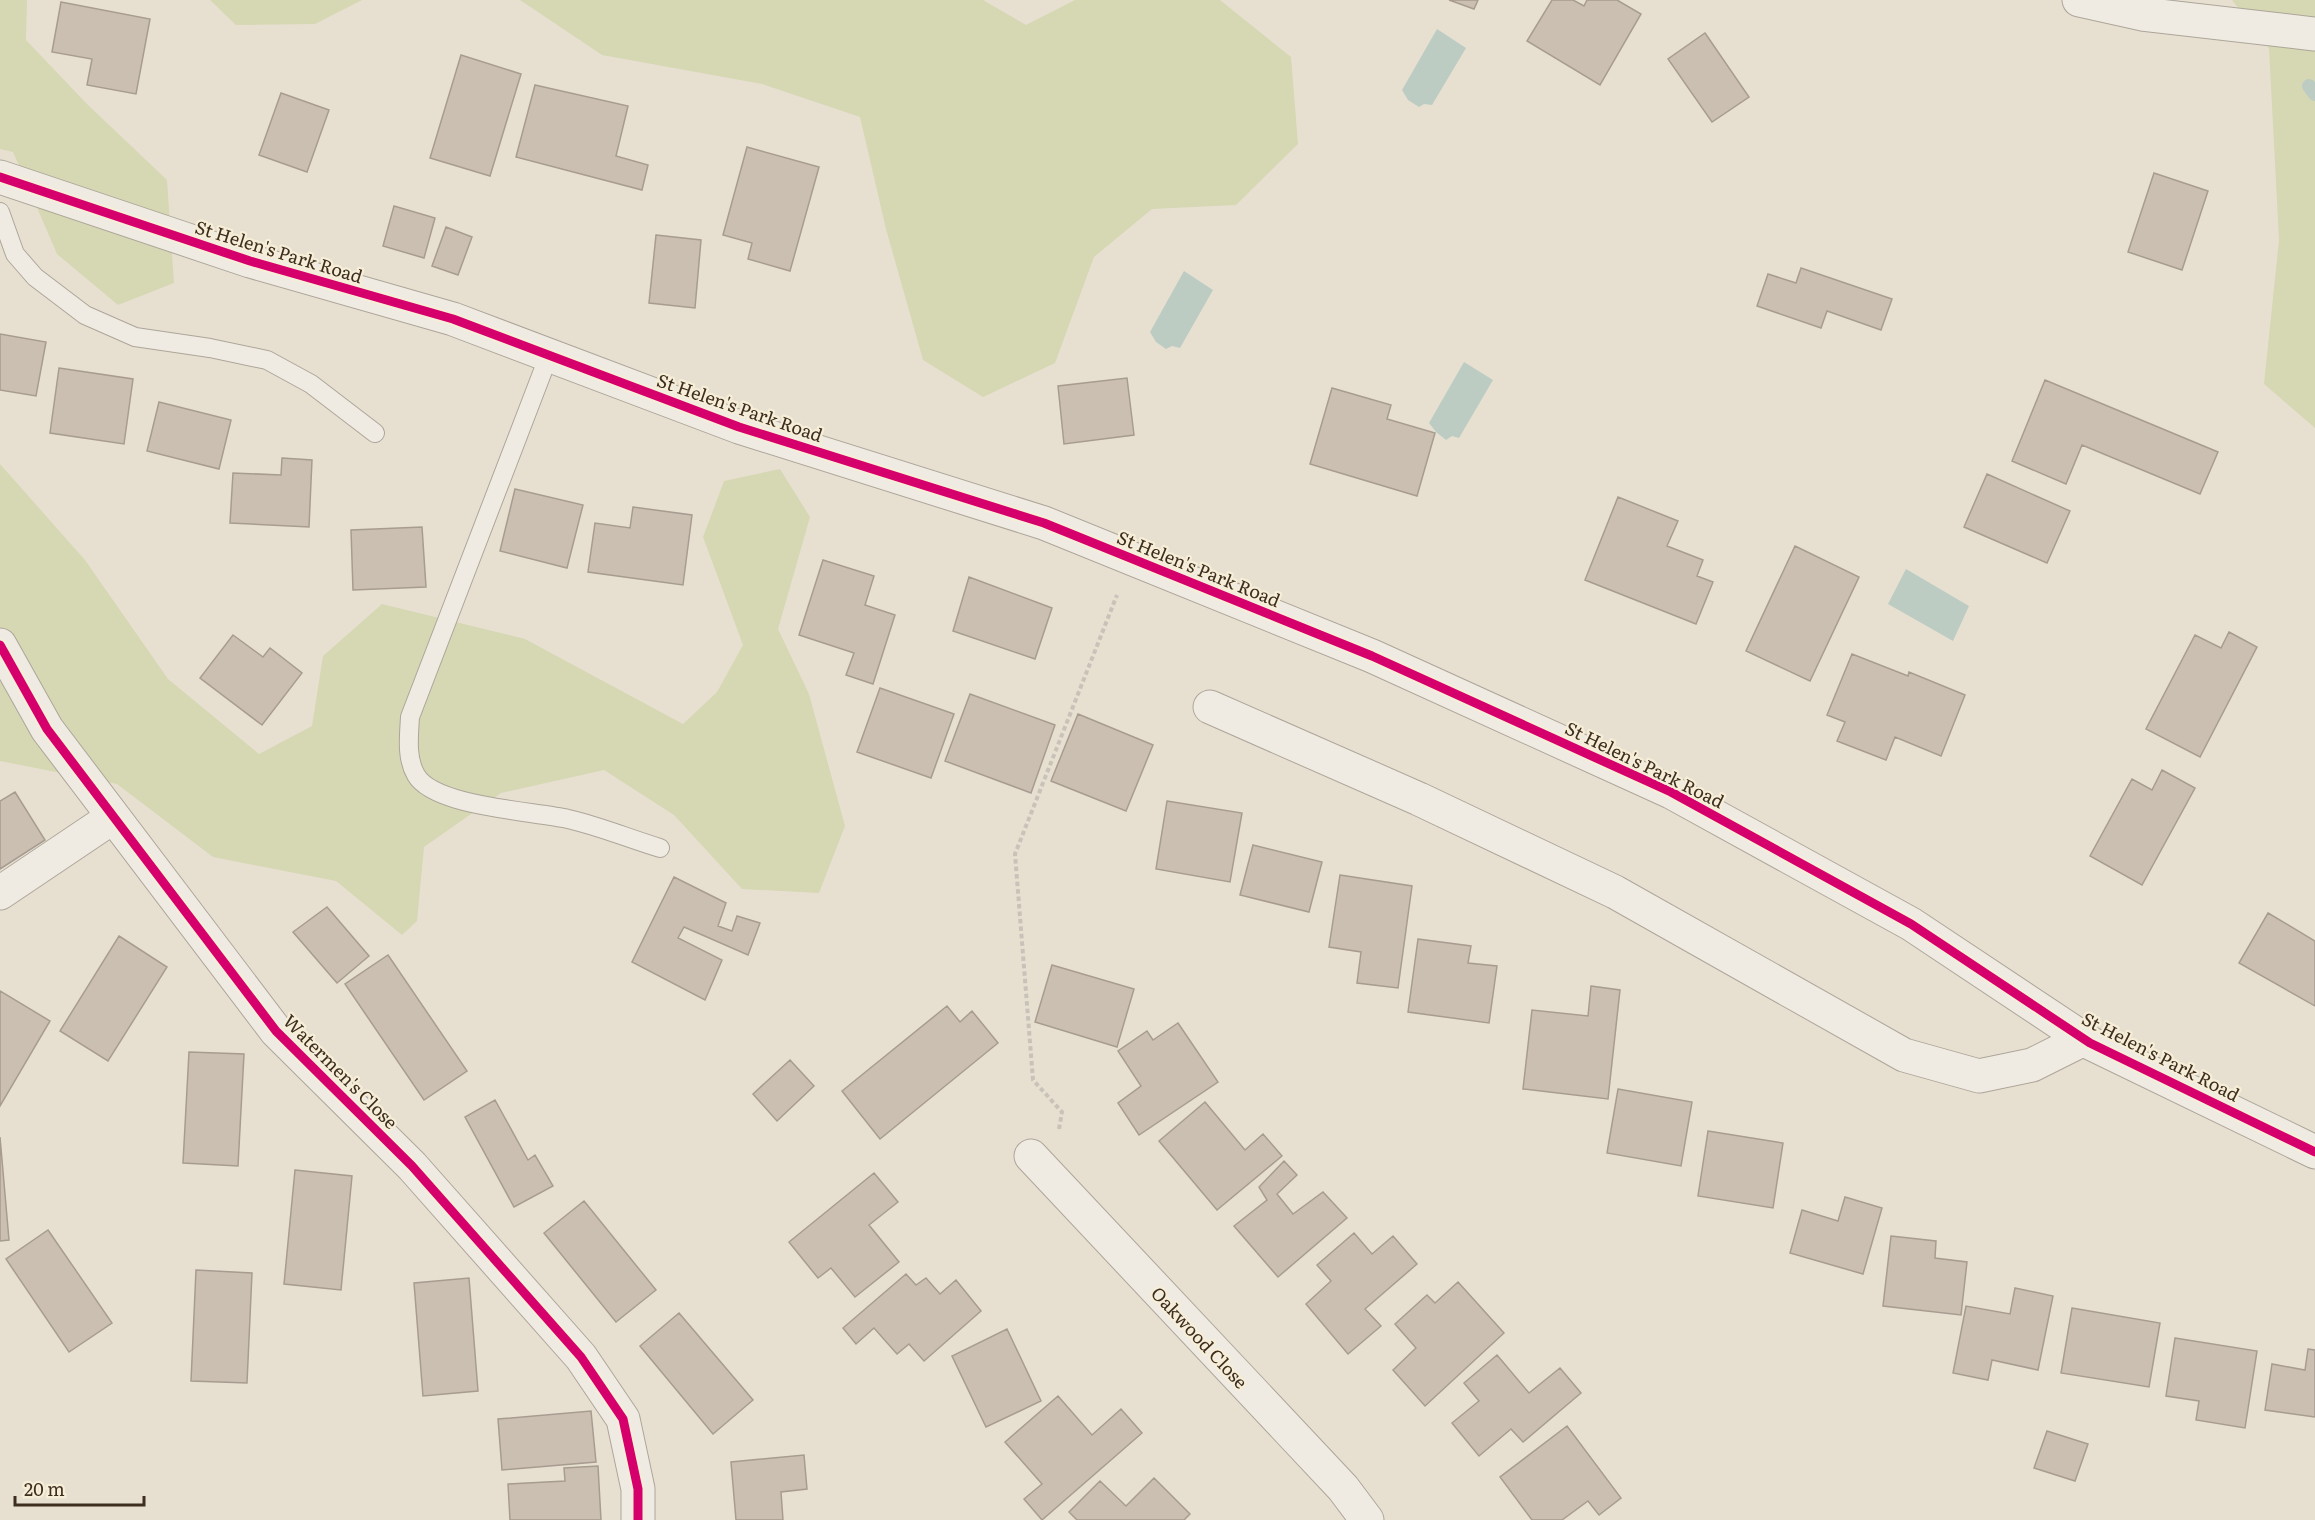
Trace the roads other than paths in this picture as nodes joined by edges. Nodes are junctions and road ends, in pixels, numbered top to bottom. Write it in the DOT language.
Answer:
graph roads {
  1 [pos="2079,0"];
  2 [pos="2315,34"];
  3 [pos="0,177"];
  4 [pos="0,212"];
  5 [pos="549,355"];
  6 [pos="375,433"];
  7 [pos="0,645"];
  8 [pos="1210,707"];
  9 [pos="113,817"];
  10 [pos="660,848"];
  11 [pos="0,892"];
  12 [pos="2084,1039"];
  13 [pos="2315,1152"];
  14 [pos="1041,1167"];
  15 [pos="638,1520"];
  16 [pos="1367,1520"];
  1 -- 2 [label="street"];
  3 -- 5 [label="street, St Helen's Park Road"];
  4 -- 6 [label="lane"];
  5 -- 10 [label="lane"];
  5 -- 12 [label="street, St Helen's Park Road"];
  7 -- 9 [label="street, Watermen's Close"];
  8 -- 12 [label="street"];
  9 -- 11 [label="street"];
  9 -- 15 [label="street, Watermen's Close"];
  12 -- 13 [label="street, St Helen's Park Road"];
  14 -- 16 [label="street, Oakwood Close"];
}
